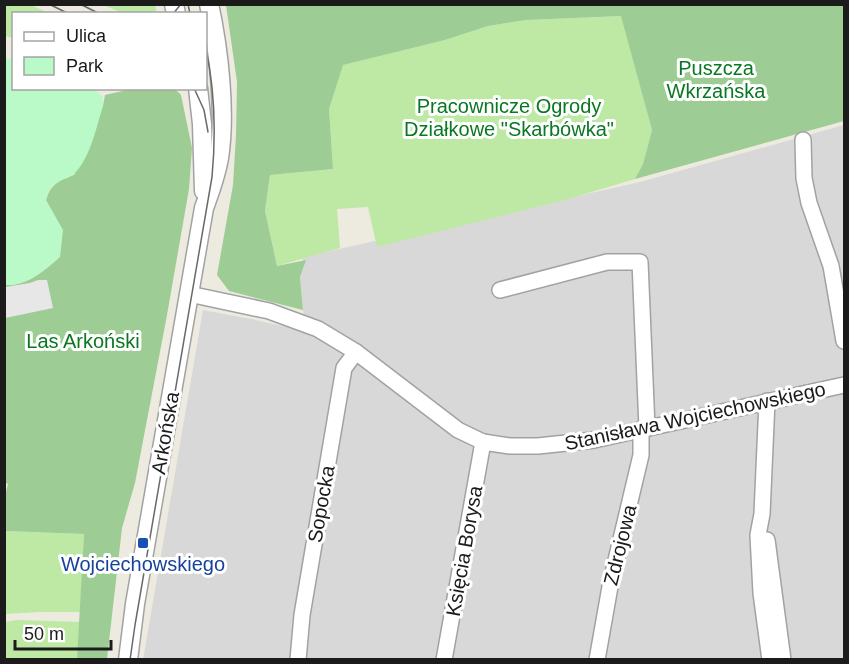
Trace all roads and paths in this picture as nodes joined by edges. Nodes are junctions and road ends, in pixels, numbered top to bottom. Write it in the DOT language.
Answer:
graph roads {
  1 [pos="209,4"];
  2 [pos="198,90"];
  3 [pos="803,140"];
  4 [pos="204,208"];
  5 [pos="500,290"];
  6 [pos="189,294"];
  7 [pos="844,341"];
  8 [pos="356,352"];
  9 [pos="844,385"];
  10 [pos="767,401"];
  11 [pos="644,429"];
  12 [pos="483,442"];
  13 [pos="762,514"];
  14 [pos="128,660"];
  15 [pos="298,660"];
  16 [pos="444,660"];
  17 [pos="597,660"];
  18 [pos="770,660"];
  19 [pos="783,660"];
  1 -- 4 [label="street, Arkońska"];
  2 -- 4 [label="street, Arkońska"];
  3 -- 7 [label="street"];
  4 -- 6 [label="street, Arkońska"];
  5 -- 11 [label="street, Zdrojowa"];
  6 -- 8 [label="street, Stanisława Wojciechowskiego"];
  6 -- 14 [label="street, Arkońska"];
  8 -- 12 [label="street, Stanisława Wojciechowskiego"];
  8 -- 15 [label="street, Sopocka"];
  9 -- 10 [label="street, Stanisława Wojciechowskiego"];
  10 -- 11 [label="street, Stanisława Wojciechowskiego"];
  10 -- 13 [label="street"];
  11 -- 12 [label="street, Stanisława Wojciechowskiego"];
  11 -- 17 [label="street, Zdrojowa"];
  12 -- 16 [label="street, Księcia Borysa"];
  13 -- 18 [label="street"];
  13 -- 19 [label="street"];
}
